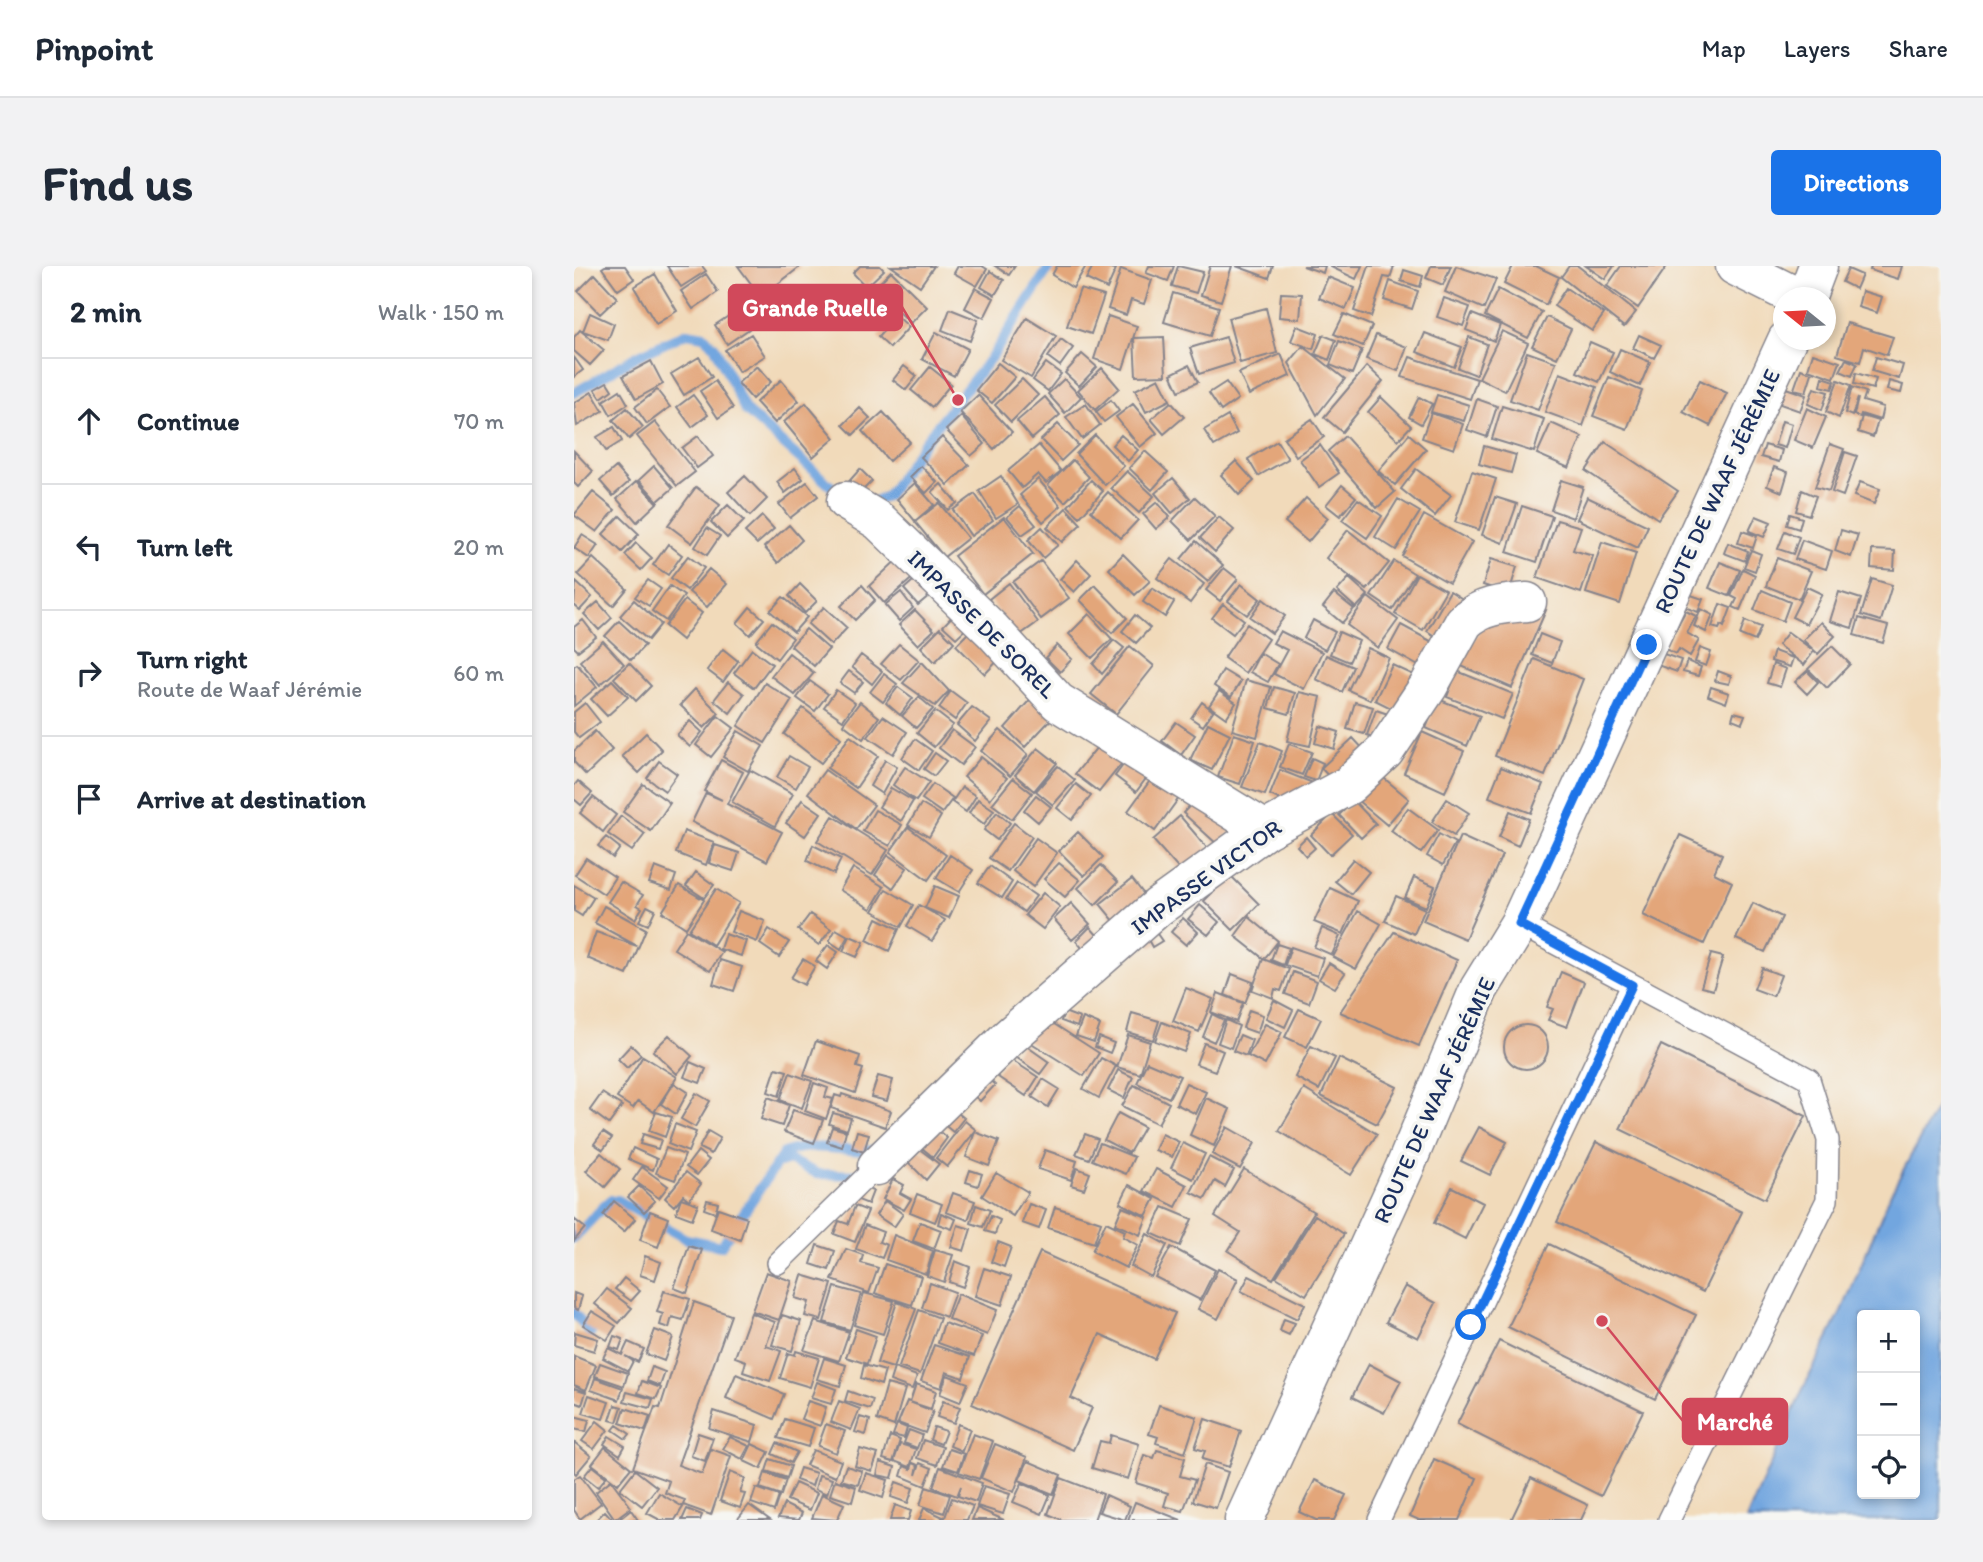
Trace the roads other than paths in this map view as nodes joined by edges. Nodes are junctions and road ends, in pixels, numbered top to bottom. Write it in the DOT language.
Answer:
graph roads {
  1 [pos="1735,266"];
  2 [pos="1818,266"];
  3 [pos="1776,287"];
  4 [pos="1810,287"];
  5 [pos="1782,350"];
  6 [pos="846,501"];
  7 [pos="1527,602"];
  8 [pos="1265,830"];
  9 [pos="1519,924"];
  10 [pos="1632,985"];
  11 [pos="877,1166"];
  12 [pos="778,1262"];
  13 [pos="1244,1520"];
  14 [pos="1379,1520"];
  15 [pos="1669,1520"];
  1 -- 3 [label="street"];
  2 -- 4 [label="street"];
  5 -- 9 [label="street, ROUTE DE WAAF JÉRÉMIE"];
  6 -- 8 [label="street, IMPASSE DE SOREL"];
  7 -- 8 [label="street, IMPASSE VICTOR"];
  8 -- 11 [label="street, IMPASSE VICTOR"];
  9 -- 10 [label="lane"];
  9 -- 13 [label="street, ROUTE DE WAAF JÉRÉMIE"];
  10 -- 14 [label="lane"];
  10 -- 15 [label="lane"];
  11 -- 12 [label="lane"];
}
